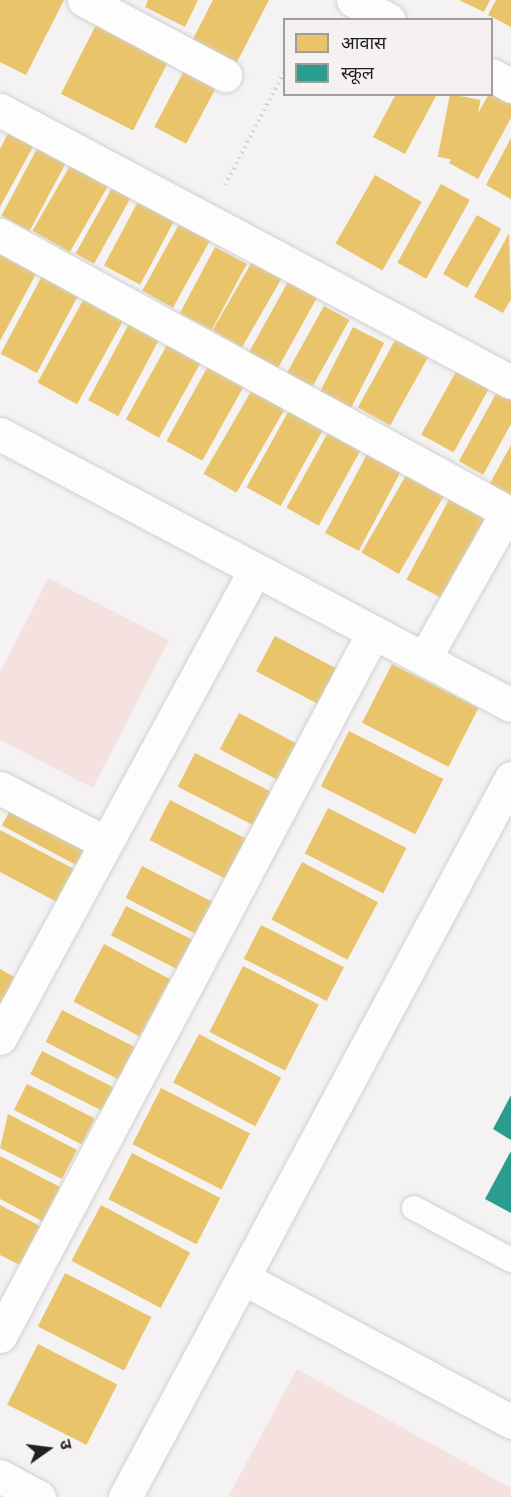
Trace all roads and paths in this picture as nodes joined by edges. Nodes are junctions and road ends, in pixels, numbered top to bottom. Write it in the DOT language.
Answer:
graph roads {
  1 [pos="84,0"];
  2 [pos="353,0"];
  3 [pos="385,18"];
  4 [pos="225,75"];
  5 [pos="283,76"];
  6 [pos="493,76"];
  7 [pos="511,86"];
  8 [pos="0,110"];
  9 [pos="207,220"];
  10 [pos="0,235"];
  11 [pos="511,382"];
  12 [pos="0,434"];
  13 [pos="509,513"];
  14 [pos="255,570"];
  15 [pos="374,633"];
  16 [pos="424,659"];
  17 [pos="511,705"];
  18 [pos="511,778"];
  19 [pos="0,788"];
  20 [pos="106,843"];
  21 [pos="0,1038"];
  22 [pos="414,1208"];
  23 [pos="511,1260"];
  24 [pos="243,1278"];
  25 [pos="0,1336"];
  26 [pos="511,1422"];
  27 [pos="0,1476"];
  28 [pos="39,1497"];
  29 [pos="125,1497"];
  1 -- 4 [label="street"];
  2 -- 3 [label="street"];
  5 -- 9 [label="path"];
  6 -- 7 [label="street"];
  8 -- 9 [label="street"];
  9 -- 11 [label="street"];
  10 -- 13 [label="street"];
  12 -- 14 [label="street"];
  13 -- 16 [label="street"];
  14 -- 15 [label="street"];
  14 -- 20 [label="street"];
  15 -- 16 [label="street"];
  15 -- 25 [label="street"];
  16 -- 17 [label="street"];
  18 -- 24 [label="street"];
  19 -- 20 [label="street"];
  20 -- 21 [label="street"];
  22 -- 23 [label="lane"];
  24 -- 26 [label="street"];
  24 -- 29 [label="street"];
  27 -- 28 [label="street"];
}
